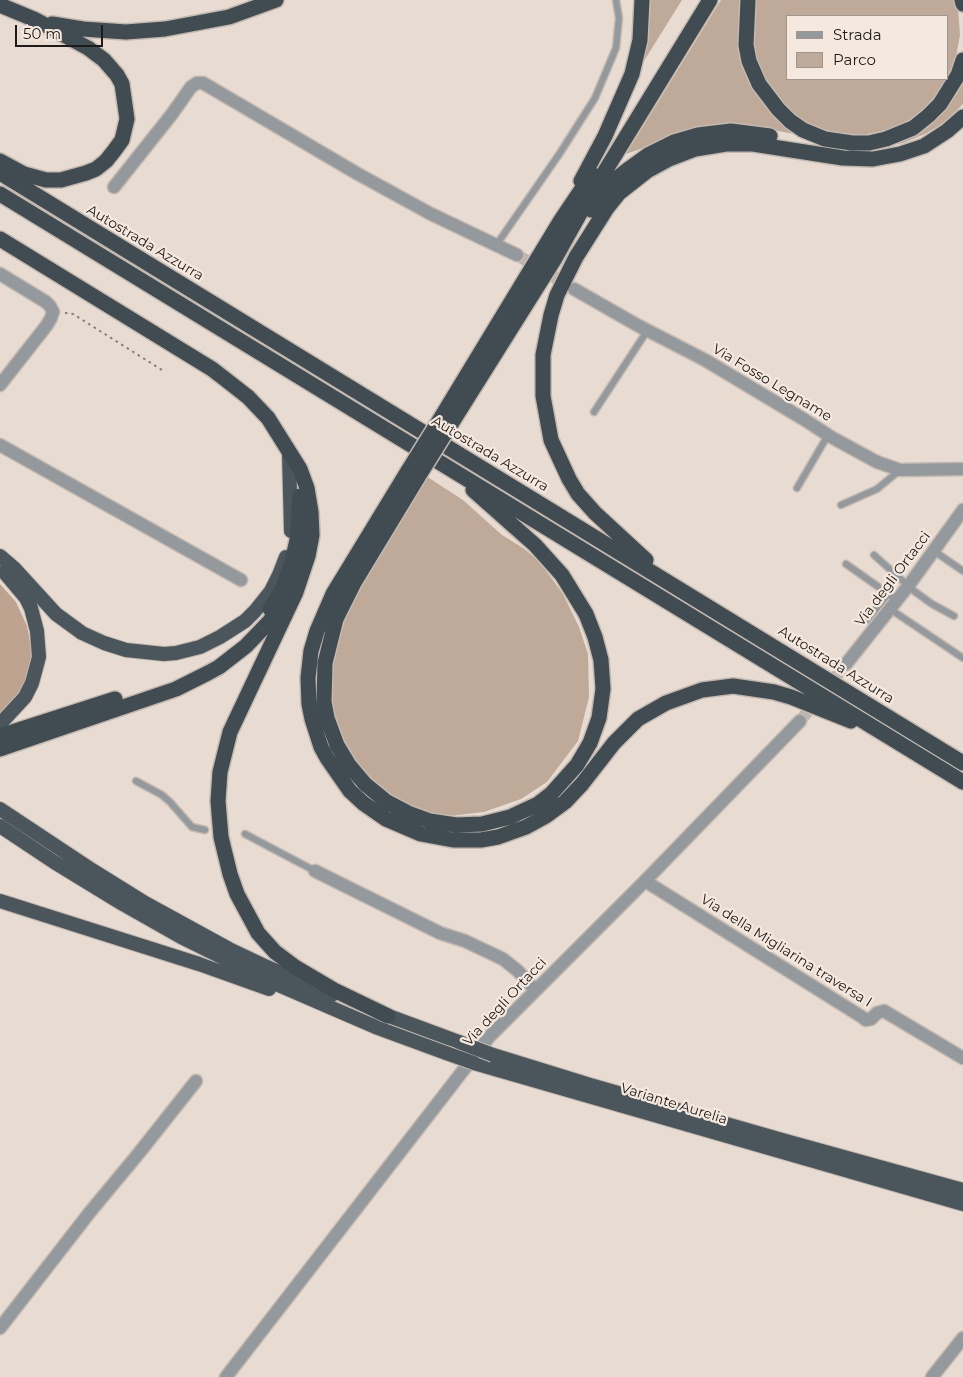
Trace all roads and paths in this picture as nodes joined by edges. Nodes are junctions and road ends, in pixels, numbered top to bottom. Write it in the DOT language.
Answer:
graph roads {
  1 [pos="276,0"];
  2 [pos="616,0"];
  3 [pos="642,0"];
  4 [pos="700,0"];
  5 [pos="710,0"];
  6 [pos="748,0"];
  7 [pos="962,0"];
  8 [pos="963,4"];
  9 [pos="0,5"];
  10 [pos="36,20"];
  11 [pos="963,60"];
  12 [pos="963,117"];
  13 [pos="831,155"];
  14 [pos="0,161"];
  15 [pos="0,174"];
  16 [pos="114,187"];
  17 [pos="0,194"];
  18 [pos="561,220"];
  19 [pos="0,239"];
  20 [pos="497,244"];
  21 [pos="517,255"];
  22 [pos="554,260"];
  23 [pos="0,274"];
  24 [pos="574,289"];
  25 [pos="53,312"];
  26 [pos="647,331"];
  27 [pos="162,370"];
  28 [pos="0,385"];
  29 [pos="594,412"];
  30 [pos="441,429"];
  31 [pos="828,436"];
  32 [pos="0,445"];
  33 [pos="290,454"];
  34 [pos="444,464"];
  35 [pos="963,469"];
  36 [pos="900,470"];
  37 [pos="413,474"];
  38 [pos="797,488"];
  39 [pos="841,505"];
  40 [pos="963,510"];
  41 [pos="934,551"];
  42 [pos="874,554"];
  43 [pos="0,556"];
  44 [pos="846,564"];
  45 [pos="0,568"];
  46 [pos="963,571"];
  47 [pos="241,580"];
  48 [pos="908,585"];
  49 [pos="675,586"];
  50 [pos="892,601"];
  51 [pos="954,616"];
  52 [pos="867,620"];
  53 [pos="244,635"];
  54 [pos="963,658"];
  55 [pos="846,664"];
  56 [pos="800,721"];
  57 [pos="0,724"];
  58 [pos="0,736"];
  59 [pos="894,739"];
  60 [pos="0,749"];
  61 [pos="963,763"];
  62 [pos="136,782"];
  63 [pos="963,782"];
  64 [pos="0,809"];
  65 [pos="0,826"];
  66 [pos="204,830"];
  67 [pos="245,834"];
  68 [pos="315,871"];
  69 [pos="645,881"];
  70 [pos="0,901"];
  71 [pos="535,990"];
  72 [pos="383,1022"];
  73 [pos="963,1058"];
  74 [pos="196,1081"];
  75 [pos="963,1190"];
  76 [pos="963,1204"];
  77 [pos="0,1328"];
  78 [pos="963,1338"];
  79 [pos="226,1377"];
  80 [pos="932,1377"];
  1 -- 10 [label="highway"];
  2 -- 20 [label="lane"];
  3 -- 18 [label="highway"];
  4 -- 18 [label="highway"];
  5 -- 22 [label="highway"];
  6 -- 11 [label="highway"];
  7 -- 8 [label="highway"];
  9 -- 10 [label="highway"];
  10 -- 14 [label="highway"];
  12 -- 13 [label="highway"];
  13 -- 22 [label="highway"];
  13 -- 49 [label="highway"];
  15 -- 49 [label="highway, Autostrada Azzurra"];
  16 -- 20 [label="street"];
  17 -- 34 [label="highway"];
  18 -- 30 [label="highway"];
  19 -- 33 [label="highway"];
  20 -- 21 [label="street"];
  22 -- 30 [label="highway"];
  23 -- 25 [label="street"];
  24 -- 26 [label="street, Via Fosso Legname"];
  25 -- 27 [label="path"];
  25 -- 28 [label="street"];
  26 -- 29 [label="lane"];
  26 -- 31 [label="street, Via Fosso Legname"];
  30 -- 37 [label="highway, bridge"];
  31 -- 36 [label="street, Via Fosso Legname"];
  31 -- 38 [label="lane"];
  32 -- 47 [label="street"];
  33 -- 53 [label="highway"];
  33 -- 53 [label="highway"];
  33 -- 72 [label="highway"];
  34 -- 37 [label="highway"];
  34 -- 59 [label="highway"];
  35 -- 36 [label="street, Via Fosso Legname"];
  36 -- 39 [label="lane"];
  37 -- 59 [label="highway"];
  40 -- 41 [label="street, Via degli Ortacci"];
  41 -- 46 [label="lane"];
  41 -- 48 [label="street, Via degli Ortacci"];
  42 -- 48 [label="lane"];
  43 -- 53 [label="highway"];
  44 -- 50 [label="lane"];
  45 -- 57 [label="highway"];
  48 -- 50 [label="street, Via degli Ortacci"];
  48 -- 51 [label="lane"];
  49 -- 61 [label="highway, Autostrada Azzurra"];
  50 -- 52 [label="lane"];
  50 -- 54 [label="lane"];
  50 -- 55 [label="street, Via degli Ortacci"];
  53 -- 58 [label="highway"];
  53 -- 60 [label="highway"];
  56 -- 69 [label="street, Via degli Ortacci"];
  59 -- 63 [label="highway"];
  62 -- 66 [label="lane"];
  64 -- 72 [label="highway"];
  65 -- 72 [label="highway"];
  67 -- 68 [label="lane"];
  68 -- 71 [label="street"];
  69 -- 71 [label="street, Via degli Ortacci"];
  69 -- 73 [label="street, Via della Migliarina traversa I"];
  70 -- 72 [label="highway"];
  71 -- 79 [label="street, Via degli Ortacci"];
  72 -- 75 [label="highway, Variante Aurelia, bridge"];
  72 -- 76 [label="highway, Variante Aurelia, bridge"];
  74 -- 77 [label="street"];
  78 -- 80 [label="street"];
}
